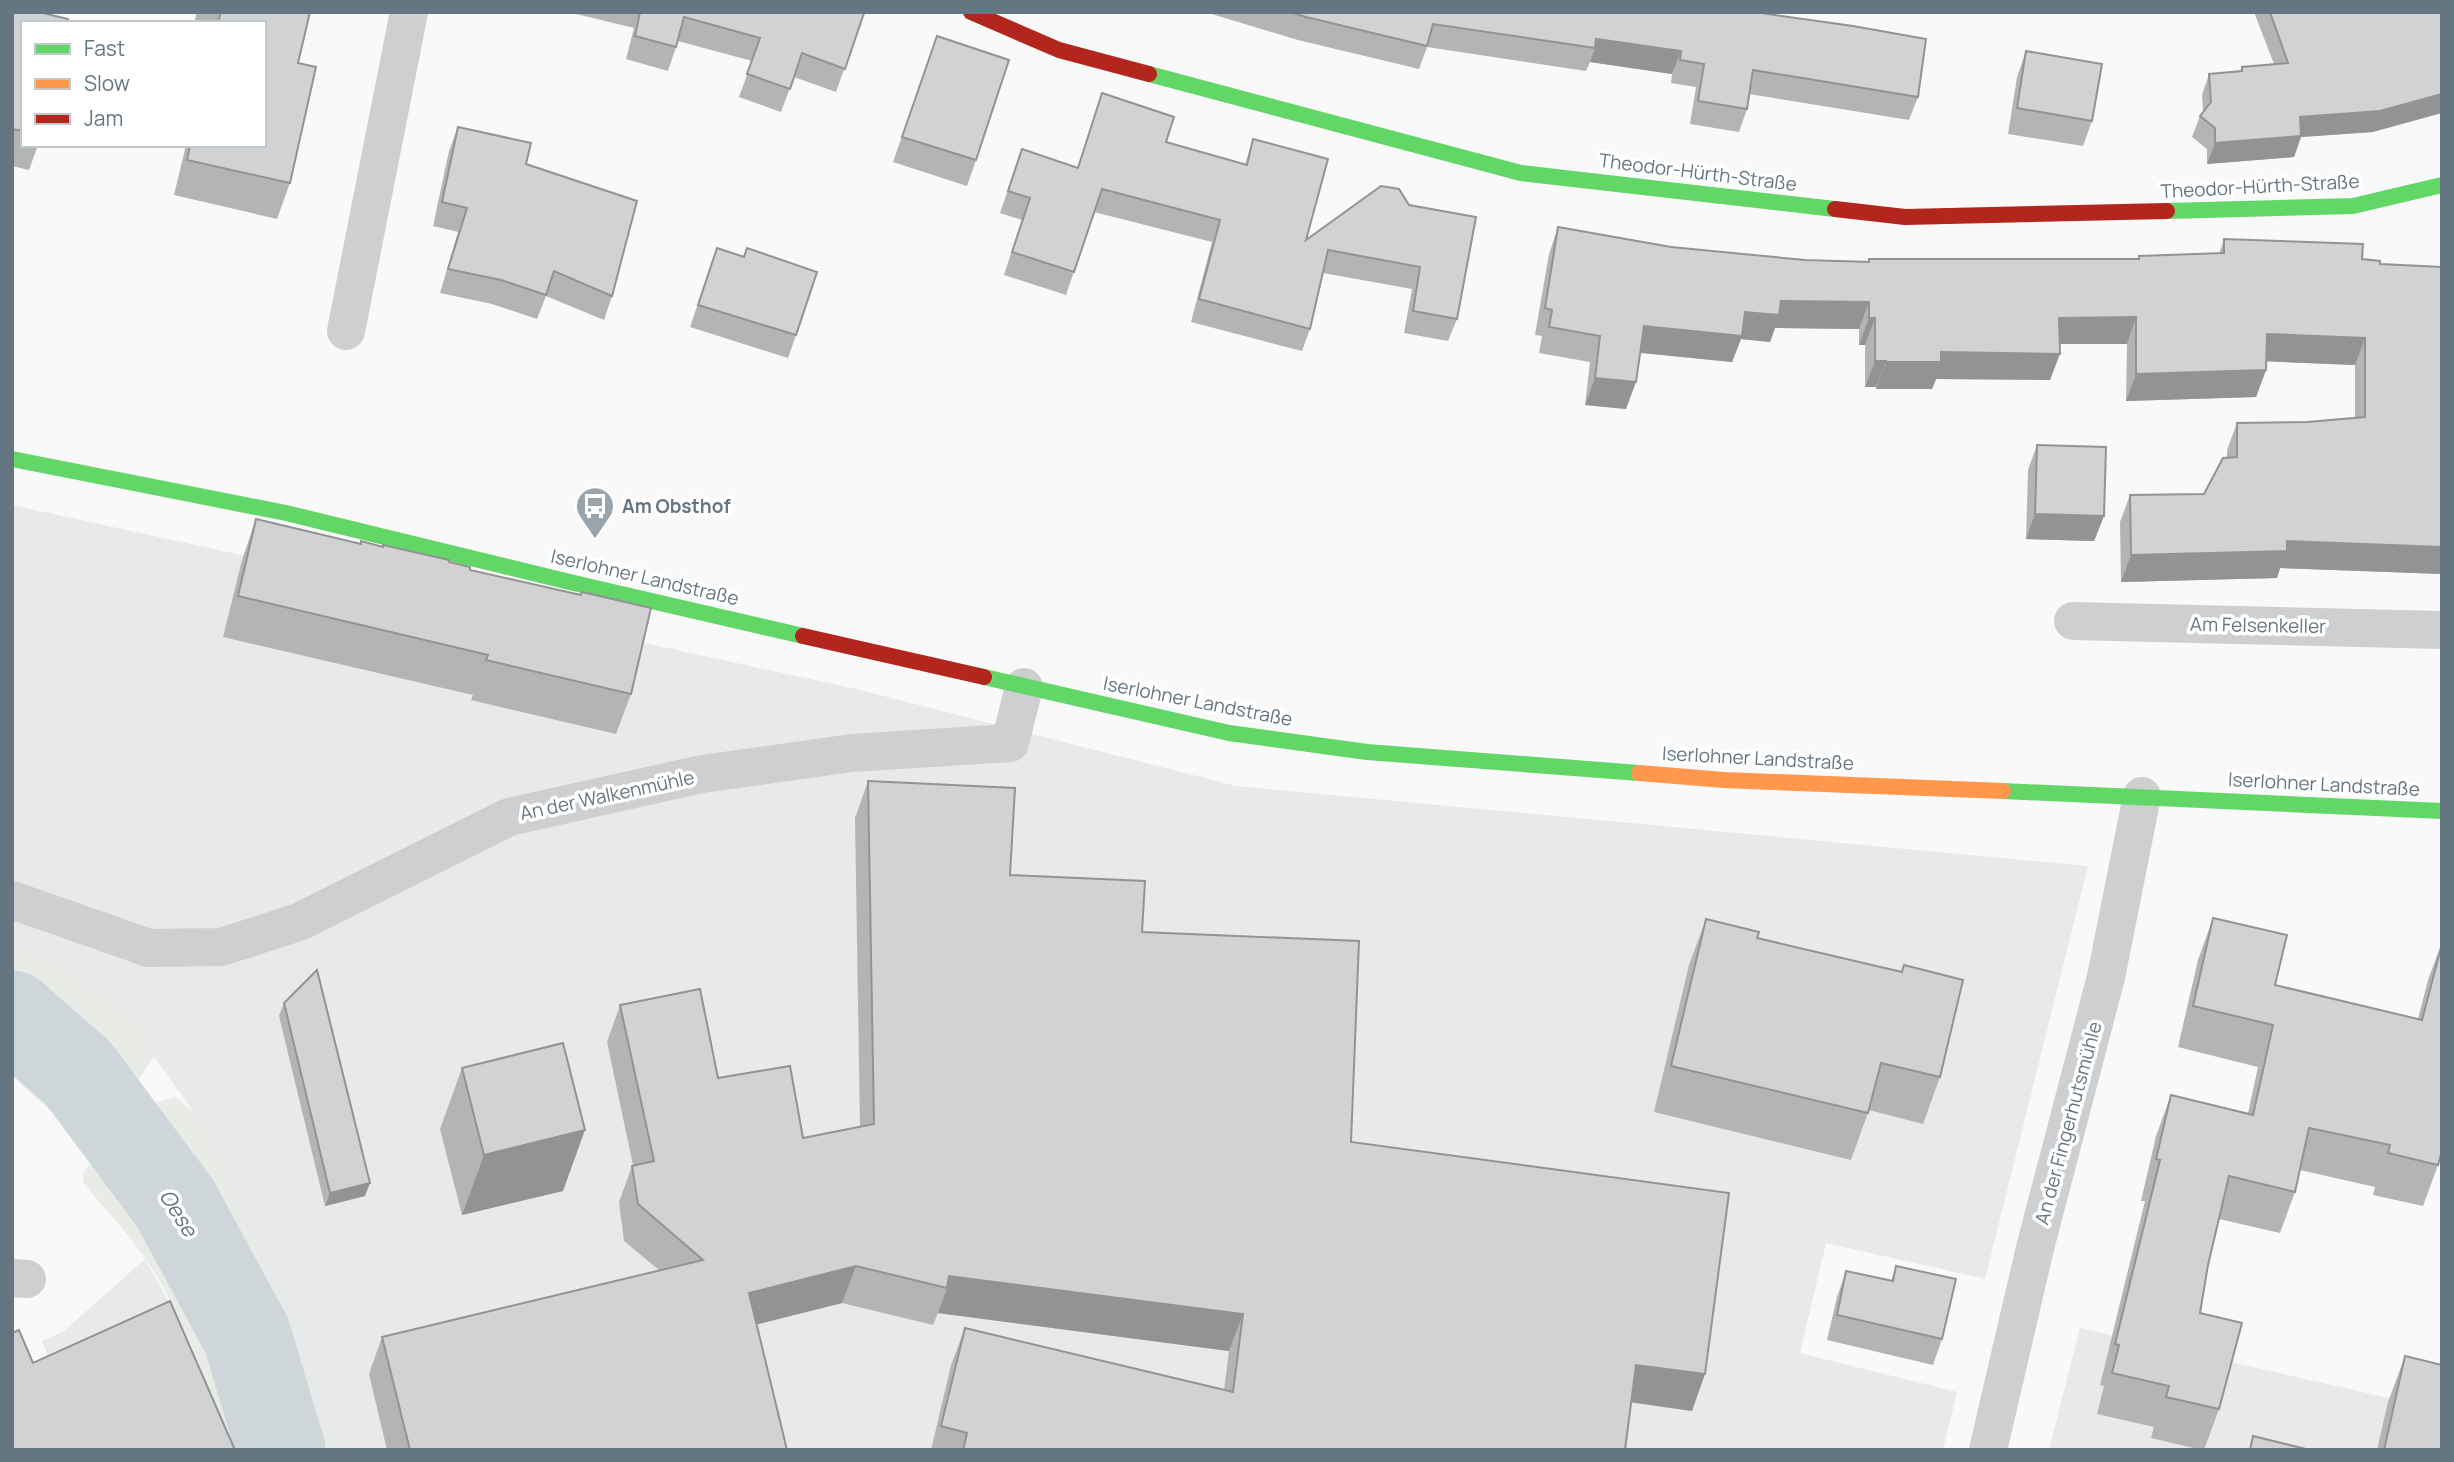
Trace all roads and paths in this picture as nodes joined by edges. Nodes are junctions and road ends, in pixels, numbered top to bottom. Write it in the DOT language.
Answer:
graph roads {
  1 [pos="409,12"];
  2 [pos="971,12"];
  3 [pos="2442,185"];
  4 [pos="346,331"];
  5 [pos="12,459"];
  6 [pos="2073,621"];
  7 [pos="2442,630"];
  8 [pos="1024,687"];
  9 [pos="2142,796"];
  10 [pos="2442,811"];
  11 [pos="12,900"];
  12 [pos="1988,1450"];
  1 -- 4 [label="street"];
  2 -- 3 [label="main road, Theodor-Hürth-Straße"];
  5 -- 8 [label="main road, Iserlohner Landstraße"];
  6 -- 7 [label="street, Am Felsenkeller"];
  8 -- 9 [label="main road, Iserlohner Landstraße"];
  8 -- 11 [label="street, An der Walkenmühle"];
  9 -- 10 [label="main road, Iserlohner Landstraße"];
  9 -- 12 [label="street, An der Fingerhutsmühle"];
}
